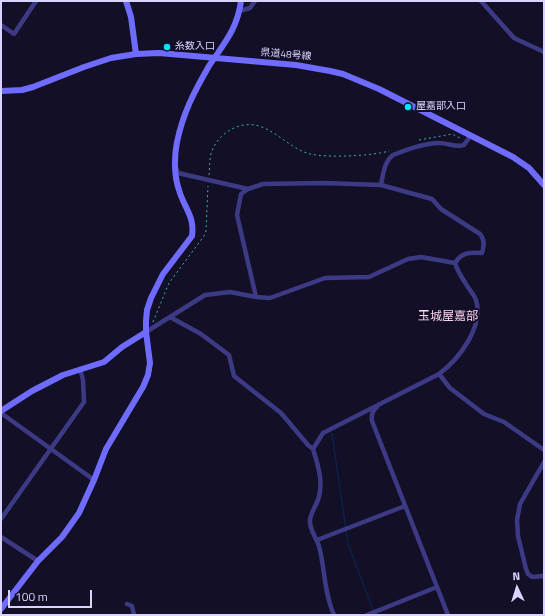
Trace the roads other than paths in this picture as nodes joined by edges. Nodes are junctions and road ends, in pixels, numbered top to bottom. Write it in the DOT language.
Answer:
graph roads {
  1 [pos="36,1"];
  2 [pos="126,1"];
  3 [pos="241,1"];
  4 [pos="255,1"];
  5 [pos="481,1"];
  6 [pos="239,12"];
  7 [pos="1,25"];
  8 [pos="544,52"];
  9 [pos="136,54"];
  10 [pos="214,58"];
  11 [pos="1,91"];
  12 [pos="471,135"];
  13 [pos="176,168"];
  14 [pos="381,185"];
  15 [pos="544,186"];
  16 [pos="248,188"];
  17 [pos="455,263"];
  18 [pos="256,297"];
  19 [pos="170,317"];
  20 [pos="146,332"];
  21 [pos="80,370"];
  22 [pos="439,374"];
  23 [pos="382,404"];
  24 [pos="2,410"];
  25 [pos="313,449"];
  26 [pos="50,450"];
  27 [pos="544,450"];
  28 [pos="544,462"];
  29 [pos="94,480"];
  30 [pos="405,506"];
  31 [pos="1,519"];
  32 [pos="1,537"];
  33 [pos="317,540"];
  34 [pos="38,561"];
  35 [pos="544,576"];
  36 [pos="437,587"];
  37 [pos="127,604"];
  38 [pos="1,609"];
  39 [pos="369,614"];
  40 [pos="134,615"];
  41 [pos="334,615"];
  42 [pos="448,615"];
  1 -- 7 [label="street"];
  2 -- 9 [label="street"];
  3 -- 6 [label="street"];
  4 -- 6 [label="street"];
  5 -- 8 [label="street"];
  6 -- 10 [label="street"];
  9 -- 10 [label="street, 県道48号線"];
  9 -- 11 [label="street, 県道48号線"];
  10 -- 12 [label="street, 県道48号線"];
  10 -- 13 [label="street"];
  12 -- 14 [label="street"];
  12 -- 15 [label="street, 県道48号線"];
  13 -- 16 [label="street"];
  13 -- 20 [label="street"];
  14 -- 16 [label="street"];
  14 -- 17 [label="street"];
  16 -- 18 [label="street"];
  17 -- 18 [label="street"];
  17 -- 22 [label="street"];
  18 -- 19 [label="street"];
  19 -- 20 [label="street"];
  19 -- 25 [label="street"];
  20 -- 21 [label="street"];
  20 -- 29 [label="street"];
  21 -- 24 [label="street"];
  21 -- 26 [label="street"];
  22 -- 23 [label="street"];
  22 -- 27 [label="street"];
  23 -- 25 [label="street"];
  23 -- 30 [label="street"];
  24 -- 26 [label="street"];
  25 -- 33 [label="street"];
  26 -- 29 [label="street"];
  26 -- 31 [label="street"];
  28 -- 35 [label="street"];
  29 -- 34 [label="street"];
  30 -- 33 [label="street"];
  30 -- 36 [label="street"];
  32 -- 34 [label="street"];
  33 -- 41 [label="street"];
  34 -- 38 [label="street"];
  36 -- 39 [label="street"];
  36 -- 42 [label="street"];
  37 -- 40 [label="street"];
}
